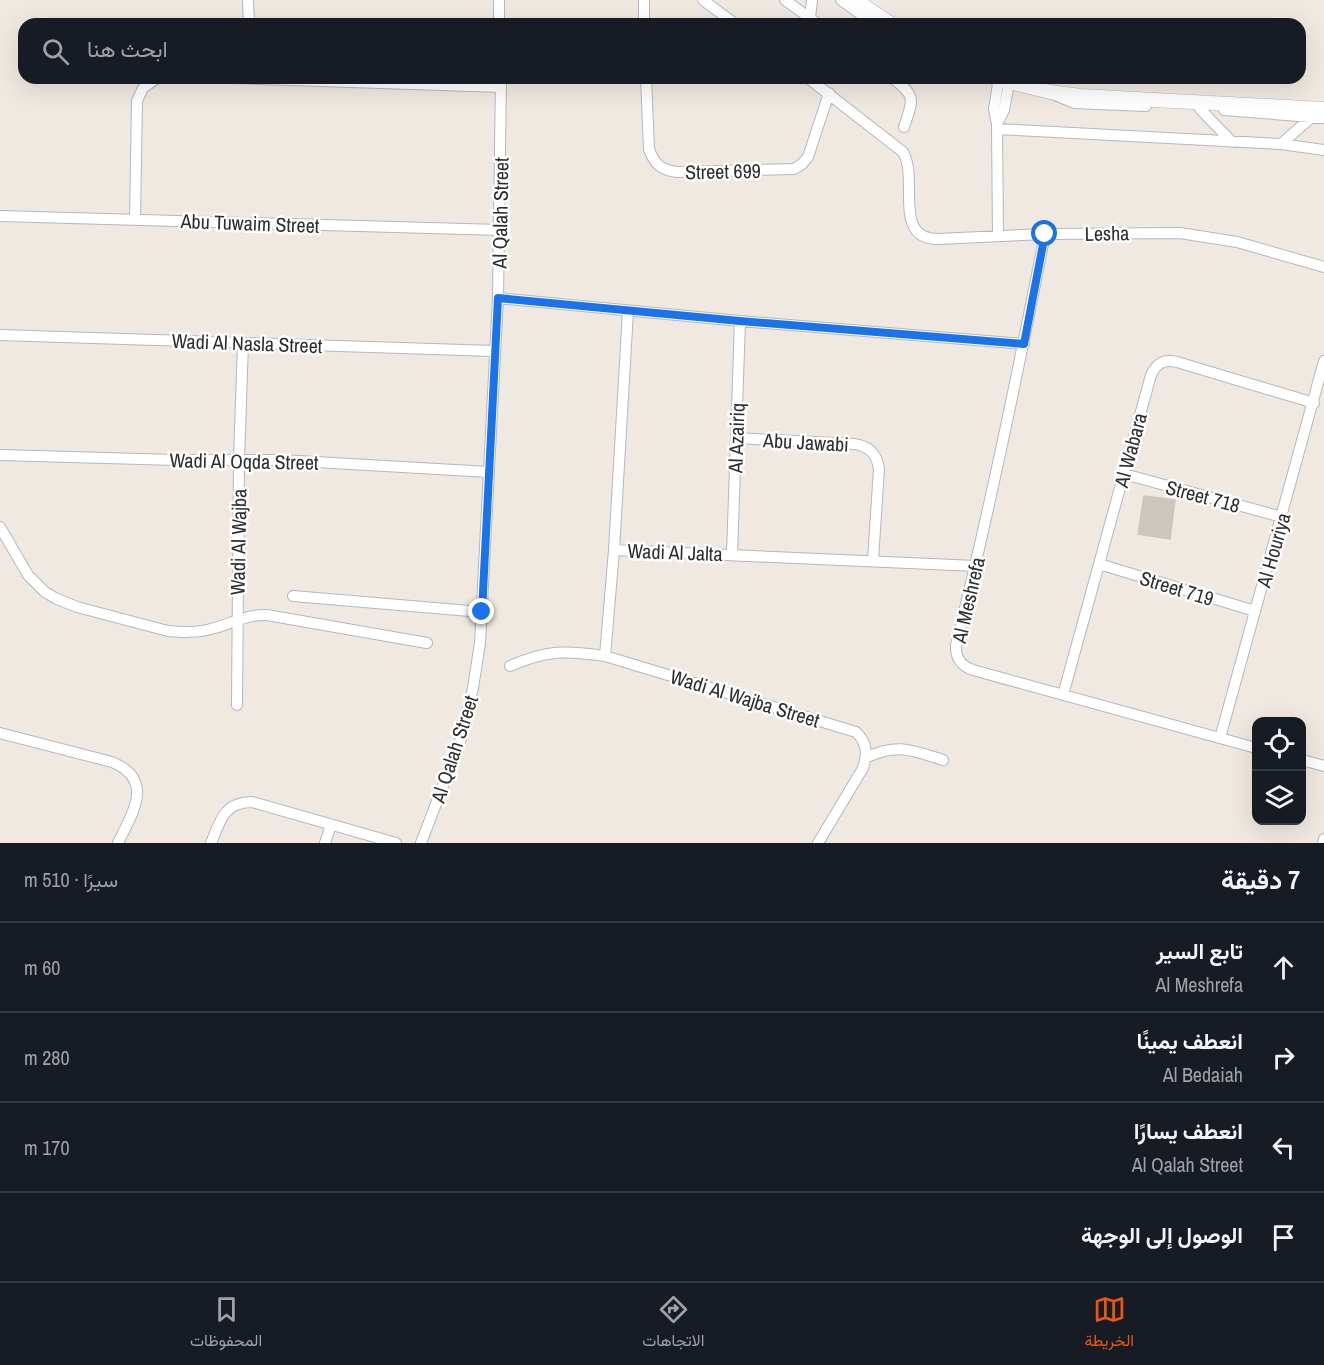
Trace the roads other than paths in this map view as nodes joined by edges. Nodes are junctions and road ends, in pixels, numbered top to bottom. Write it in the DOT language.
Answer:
graph roads {
  1 [pos="248,0"];
  2 [pos="499,0"];
  3 [pos="644,0"];
  4 [pos="703,0"];
  5 [pos="725,0"];
  6 [pos="785,0"];
  7 [pos="812,0"];
  8 [pos="841,0"];
  9 [pos="855,0"];
  10 [pos="867,0"];
  11 [pos="717,11"];
  12 [pos="249,18"];
  13 [pos="499,18"];
  14 [pos="644,18"];
  15 [pos="727,18"];
  16 [pos="810,18"];
  17 [pos="814,18"];
  18 [pos="866,18"];
  19 [pos="882,18"];
  20 [pos="893,18"];
  21 [pos="149,84"];
  22 [pos="501,84"];
  23 [pos="646,84"];
  24 [pos="816,84"];
  25 [pos="900,84"];
  26 [pos="1001,84"];
  27 [pos="1020,84"];
  28 [pos="1059,84"];
  29 [pos="1050,92"];
  30 [pos="829,93"];
  31 [pos="1324,103"];
  32 [pos="1200,109"];
  33 [pos="1320,114"];
  34 [pos="997,126"];
  35 [pos="904,127"];
  36 [pos="1232,142"];
  37 [pos="1281,144"];
  38 [pos="1324,150"];
  39 [pos="0,216"];
  40 [pos="135,220"];
  41 [pos="500,230"];
  42 [pos="1045,234"];
  43 [pos="998,236"];
  44 [pos="1324,267"];
  45 [pos="498,298"];
  46 [pos="628,311"];
  47 [pos="740,321"];
  48 [pos="0,334"];
  49 [pos="243,343"];
  50 [pos="1024,344"];
  51 [pos="494,351"];
  52 [pos="1324,362"];
  53 [pos="1314,403"];
  54 [pos="736,438"];
  55 [pos="0,455"];
  56 [pos="239,459"];
  57 [pos="489,472"];
  58 [pos="1124,474"];
  59 [pos="1282,517"];
  60 [pos="0,527"];
  61 [pos="614,550"];
  62 [pos="732,554"];
  63 [pos="873,560"];
  64 [pos="1099,564"];
  65 [pos="976,566"];
  66 [pos="293,596"];
  67 [pos="1255,611"];
  68 [pos="482,612"];
  69 [pos="237,620"];
  70 [pos="427,643"];
  71 [pos="605,656"];
  72 [pos="510,666"];
  73 [pos="1063,695"];
  74 [pos="237,705"];
  75 [pos="0,733"];
  76 [pos="1220,738"];
  77 [pos="1252,747"];
  78 [pos="867,757"];
  79 [pos="943,760"];
  80 [pos="1306,761"];
  81 [pos="1324,766"];
  82 [pos="331,825"];
  83 [pos="1324,839"];
  84 [pos="118,843"];
  85 [pos="211,843"];
  86 [pos="325,843"];
  87 [pos="396,843"];
  88 [pos="421,843"];
  89 [pos="818,843"];
  90 [pos="1323,843"];
  1 -- 12 [label="street"];
  2 -- 13 [label="street"];
  3 -- 14 [label="street"];
  4 -- 11 [label="street"];
  5 -- 11 [label="street"];
  6 -- 16 [label="street"];
  7 -- 17 [label="street"];
  8 -- 18 [label="street"];
  9 -- 19 [label="street"];
  10 -- 20 [label="street"];
  11 -- 15 [label="street"];
  21 -- 40 [label="street"];
  22 -- 41 [label="street, Al Qalah Street"];
  23 -- 30 [label="street, Street 699"];
  24 -- 30 [label="street"];
  25 -- 35 [label="street"];
  26 -- 34 [label="street"];
  27 -- 29 [label="street"];
  28 -- 31 [label="street"];
  29 -- 32 [label="street"];
  29 -- 33 [label="street"];
  30 -- 43 [label="street"];
  32 -- 33 [label="street"];
  32 -- 36 [label="street"];
  33 -- 37 [label="street"];
  34 -- 36 [label="street"];
  34 -- 43 [label="street"];
  36 -- 37 [label="street"];
  37 -- 38 [label="street"];
  39 -- 40 [label="street, Abu Tuwaim Street"];
  40 -- 41 [label="street, Abu Tuwaim Street"];
  41 -- 45 [label="street, Al Qalah Street"];
  42 -- 43 [label="street, Lesha"];
  42 -- 44 [label="street, Lesha"];
  42 -- 50 [label="street, Al Meshrefa"];
  45 -- 46 [label="street"];
  45 -- 51 [label="street, Al Qalah Street"];
  46 -- 47 [label="street"];
  46 -- 61 [label="street, Wadi Al Jalta"];
  47 -- 50 [label="street"];
  47 -- 54 [label="street, Al Azairiq"];
  48 -- 49 [label="street, Wadi Al Nasla Street"];
  49 -- 51 [label="street, Wadi Al Nasla Street"];
  49 -- 56 [label="street, Wadi Al Wajba"];
  50 -- 65 [label="street, Al Meshrefa"];
  51 -- 57 [label="street, Al Qalah Street"];
  52 -- 53 [label="street, Al Houriya"];
  53 -- 58 [label="street, Al Wabara"];
  53 -- 59 [label="street, Al Houriya"];
  54 -- 62 [label="street, Al Azairiq"];
  54 -- 63 [label="street, Abu Jawabi"];
  55 -- 56 [label="street, Wadi Al Oqda Street"];
  56 -- 57 [label="street, Wadi Al Oqda Street"];
  56 -- 69 [label="street, Wadi Al Wajba"];
  57 -- 68 [label="street, Al Qalah Street"];
  58 -- 59 [label="street, Street 718"];
  58 -- 64 [label="street, Al Wabara"];
  59 -- 67 [label="street, Al Houriya"];
  60 -- 69 [label="street"];
  61 -- 62 [label="street, Wadi Al Jalta"];
  61 -- 71 [label="street"];
  62 -- 63 [label="street, Wadi Al Jalta"];
  63 -- 65 [label="street, Wadi Al Jalta"];
  64 -- 67 [label="street, Street 719"];
  64 -- 73 [label="street, Al Wabara"];
  65 -- 73 [label="street, Al Meshrefa"];
  66 -- 68 [label="street"];
  67 -- 76 [label="street, Al Houriya"];
  68 -- 88 [label="street, Al Qalah Street"];
  69 -- 70 [label="street"];
  69 -- 74 [label="street, Wadi Al Wajba"];
  71 -- 72 [label="street, Wadi Al Wajba Street"];
  71 -- 78 [label="street, Wadi Al Wajba Street"];
  73 -- 76 [label="street, Al Meshrefa"];
  75 -- 84 [label="street"];
  76 -- 77 [label="street, Al Meshrefa"];
  78 -- 79 [label="street"];
  78 -- 89 [label="street"];
  80 -- 81 [label="street"];
  82 -- 85 [label="street"];
  82 -- 86 [label="street"];
  82 -- 87 [label="street"];
  83 -- 90 [label="street"];
}
